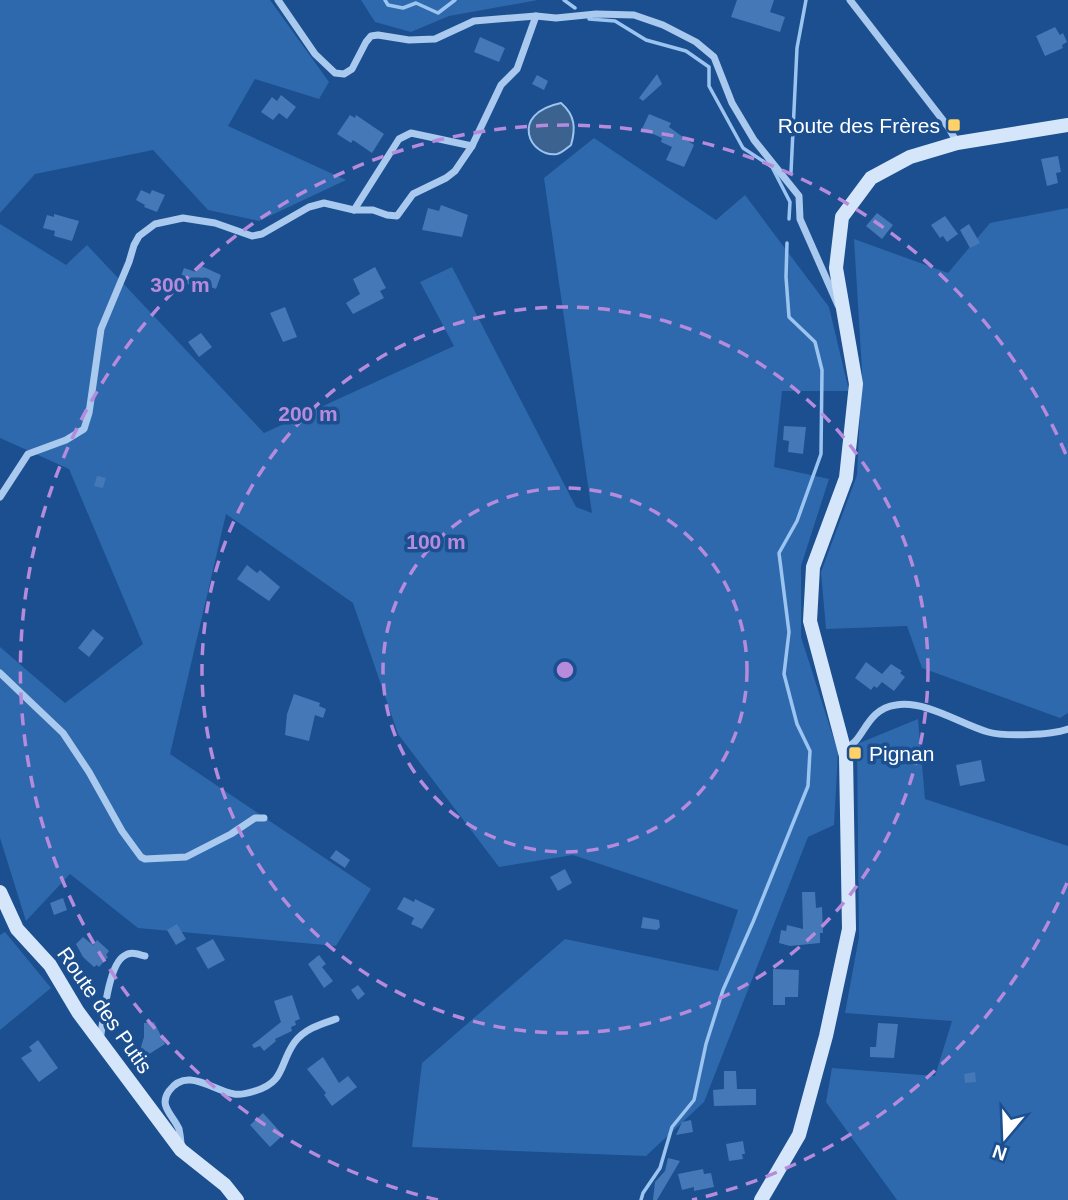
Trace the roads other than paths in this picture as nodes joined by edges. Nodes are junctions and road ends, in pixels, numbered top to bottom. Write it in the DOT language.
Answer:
graph roads {
  1 [pos="278,0"];
  2 [pos="850,0"];
  3 [pos="536,16"];
  4 [pos="1068,125"];
  5 [pos="957,143"];
  6 [pos="472,146"];
  7 [pos="354,210"];
  8 [pos="846,321"];
  9 [pos="0,497"];
  10 [pos="0,673"];
  11 [pos="1068,729"];
  12 [pos="845,748"];
  13 [pos="264,818"];
  14 [pos="0,891"];
  15 [pos="145,956"];
  16 [pos="336,1019"];
  17 [pos="100,1041"];
  18 [pos="181,1150"];
  19 [pos="237,1200"];
  20 [pos="761,1200"];
  1 -- 3 [label="street"];
  2 -- 5 [label="street"];
  3 -- 6 [label="street"];
  3 -- 8 [label="street"];
  4 -- 5 [label="street"];
  5 -- 8 [label="street"];
  6 -- 7 [label="street"];
  6 -- 7 [label="street"];
  7 -- 9 [label="street"];
  8 -- 12 [label="street"];
  10 -- 13 [label="street"];
  11 -- 12 [label="street"];
  12 -- 20 [label="street"];
  14 -- 17 [label="street, Route des Putis"];
  15 -- 17 [label="street"];
  16 -- 18 [label="street, Route des Putis"];
  17 -- 18 [label="street, Route des Putis"];
  18 -- 19 [label="street, Route des Putis"];
}
